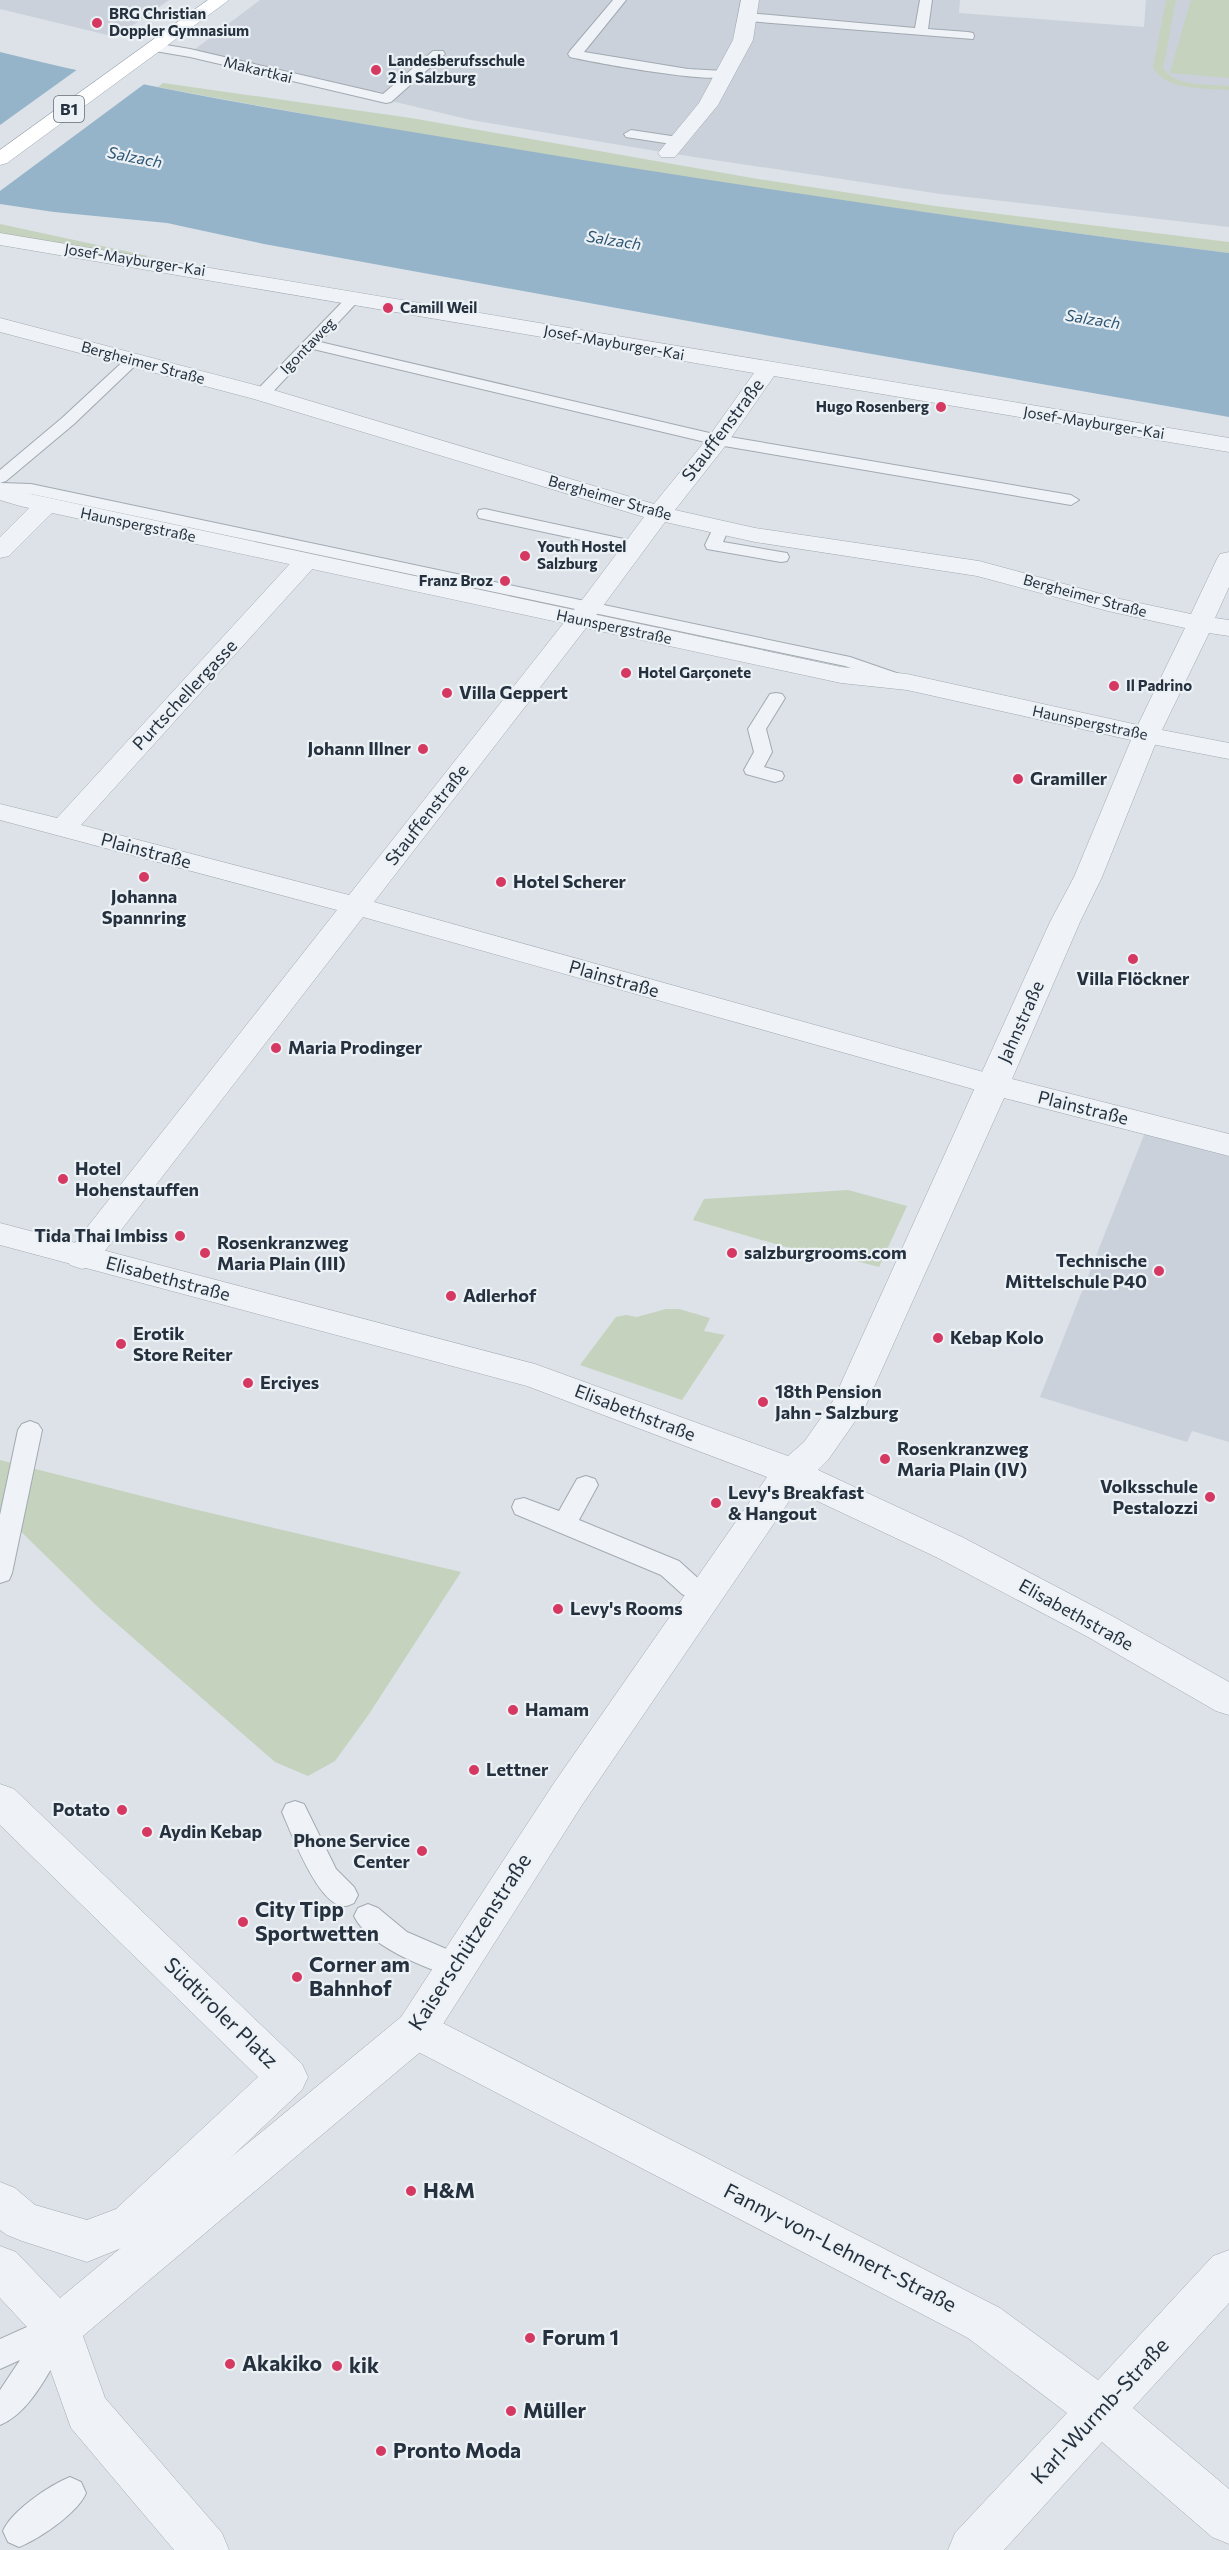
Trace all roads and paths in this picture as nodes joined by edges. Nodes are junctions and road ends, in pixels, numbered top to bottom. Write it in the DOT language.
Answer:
graph roads {
  1 [pos="220,0"];
  2 [pos="620,0"];
  3 [pos="926,0"];
  4 [pos="749,9"];
  5 [pos="921,31"];
  6 [pos="968,36"];
  7 [pos="154,47"];
  8 [pos="438,54"];
  9 [pos="724,75"];
  10 [pos="631,134"];
  11 [pos="673,147"];
  12 [pos="0,159"];
  13 [pos="0,239"];
  14 [pos="354,298"];
  15 [pos="0,325"];
  16 [pos="310,344"];
  17 [pos="134,359"];
  18 [pos="767,370"];
  19 [pos="262,394"];
  20 [pos="718,440"];
  21 [pos="1229,445"];
  22 [pos="0,478"];
  23 [pos="0,490"];
  24 [pos="1071,500"];
  25 [pos="46,505"];
  26 [pos="660,513"];
  27 [pos="485,514"];
  28 [pos="721,528"];
  29 [pos="633,546"];
  30 [pos="0,551"];
  31 [pos="781,557"];
  32 [pos="1229,559"];
  33 [pos="306,561"];
  34 [pos="584,613"];
  35 [pos="1200,624"];
  36 [pos="1229,628"];
  37 [pos="776,698"];
  38 [pos="1146,735"];
  39 [pos="1229,751"];
  40 [pos="775,776"];
  41 [pos="0,812"];
  42 [pos="63,829"];
  43 [pos="356,906"];
  44 [pos="994,1085"];
  45 [pos="1229,1145"];
  46 [pos="0,1234"];
  47 [pos="82,1257"];
  48 [pos="30,1430"];
  49 [pos="793,1474"];
  50 [pos="586,1485"];
  51 [pos="524,1507"];
  52 [pos="564,1524"];
  53 [pos="0,1573"];
  54 [pos="705,1594"];
  55 [pos="1229,1700"];
  56 [pos="0,1800"];
  57 [pos="295,1812"];
  58 [pos="344,1895"];
  59 [pos="368,1916"];
  60 [pos="455,1966"];
  61 [pos="416,2030"];
  62 [pos="0,2202"];
  63 [pos="0,2266"];
  64 [pos="1229,2271"];
  65 [pos="58,2328"];
  66 [pos="0,2354"];
  67 [pos="0,2410"];
  68 [pos="1101,2411"];
  69 [pos="70,2493"];
  70 [pos="1229,2520"];
  71 [pos="19,2531"];
  72 [pos="205,2550"];
  73 [pos="972,2550"];
  1 -- 7 [label="main road, B1"];
  2 -- 9 [label="lane"];
  3 -- 5 [label="lane"];
  4 -- 5 [label="lane"];
  4 -- 9 [label="street"];
  5 -- 6 [label="lane"];
  7 -- 8 [label="lane, Makartkai"];
  7 -- 12 [label="main road, B1"];
  9 -- 11 [label="street"];
  10 -- 11 [label="lane"];
  13 -- 14 [label="street, Josef-Mayburger-Kai"];
  14 -- 16 [label="lane, Igontaweg"];
  14 -- 18 [label="street, Josef-Mayburger-Kai"];
  15 -- 17 [label="street, Bergheimer Straße"];
  16 -- 19 [label="lane, Igontaweg"];
  16 -- 20 [label="lane"];
  17 -- 19 [label="street, Bergheimer Straße"];
  17 -- 22 [label="lane"];
  18 -- 20 [label="street, Stauffenstraße"];
  18 -- 21 [label="street, Josef-Mayburger-Kai"];
  19 -- 26 [label="street, Bergheimer Straße"];
  20 -- 24 [label="lane"];
  20 -- 26 [label="street, Stauffenstraße"];
  23 -- 25 [label="street, Haunspergstraße"];
  23 -- 34 [label="lane"];
  25 -- 30 [label="street"];
  25 -- 33 [label="street, Haunspergstraße"];
  26 -- 28 [label="street, Bergheimer Straße"];
  26 -- 29 [label="street, Stauffenstraße"];
  27 -- 29 [label="lane"];
  28 -- 31 [label="lane"];
  28 -- 35 [label="street, Bergheimer Straße"];
  29 -- 34 [label="street, Stauffenstraße"];
  32 -- 35 [label="street, Jahnstraße"];
  33 -- 34 [label="street, Haunspergstraße"];
  33 -- 42 [label="street, Purtschellergasse"];
  34 -- 38 [label="street, Haunspergstraße"];
  34 -- 43 [label="street, Stauffenstraße"];
  35 -- 36 [label="street, Bergheimer Straße"];
  35 -- 38 [label="street, Jahnstraße"];
  37 -- 40 [label="lane"];
  38 -- 39 [label="street, Haunspergstraße"];
  38 -- 44 [label="street, Jahnstraße"];
  41 -- 42 [label="street, Plainstraße"];
  42 -- 43 [label="street, Plainstraße"];
  43 -- 44 [label="street, Plainstraße"];
  43 -- 47 [label="street, Stauffenstraße"];
  44 -- 45 [label="street, Plainstraße"];
  44 -- 49 [label="street, Jahnstraße"];
  46 -- 47 [label="street, Elisabethstraße"];
  47 -- 49 [label="street, Elisabethstraße"];
  48 -- 53 [label="lane"];
  49 -- 54 [label="street, Kaiserschützenstraße"];
  49 -- 55 [label="street, Elisabethstraße"];
  50 -- 52 [label="lane"];
  51 -- 52 [label="lane"];
  52 -- 54 [label="lane"];
  54 -- 60 [label="street, Kaiserschützenstraße"];
  56 -- 62 [label="street, Südtiroler Platz"];
  57 -- 58 [label="lane"];
  59 -- 60 [label="lane"];
  60 -- 61 [label="street, Kaiserschützenstraße"];
  61 -- 65 [label="street, Kaiserschützenstraße"];
  61 -- 68 [label="street, Fanny-von-Lehnert-Straße"];
  63 -- 65 [label="street"];
  64 -- 68 [label="street, Karl-Wurmb-Straße"];
  65 -- 66 [label="lane"];
  65 -- 67 [label="lane"];
  65 -- 72 [label="street"];
  68 -- 70 [label="street, Fanny-von-Lehnert-Straße"];
  68 -- 73 [label="street, Karl-Wurmb-Straße"];
  69 -- 71 [label="lane"];
}
